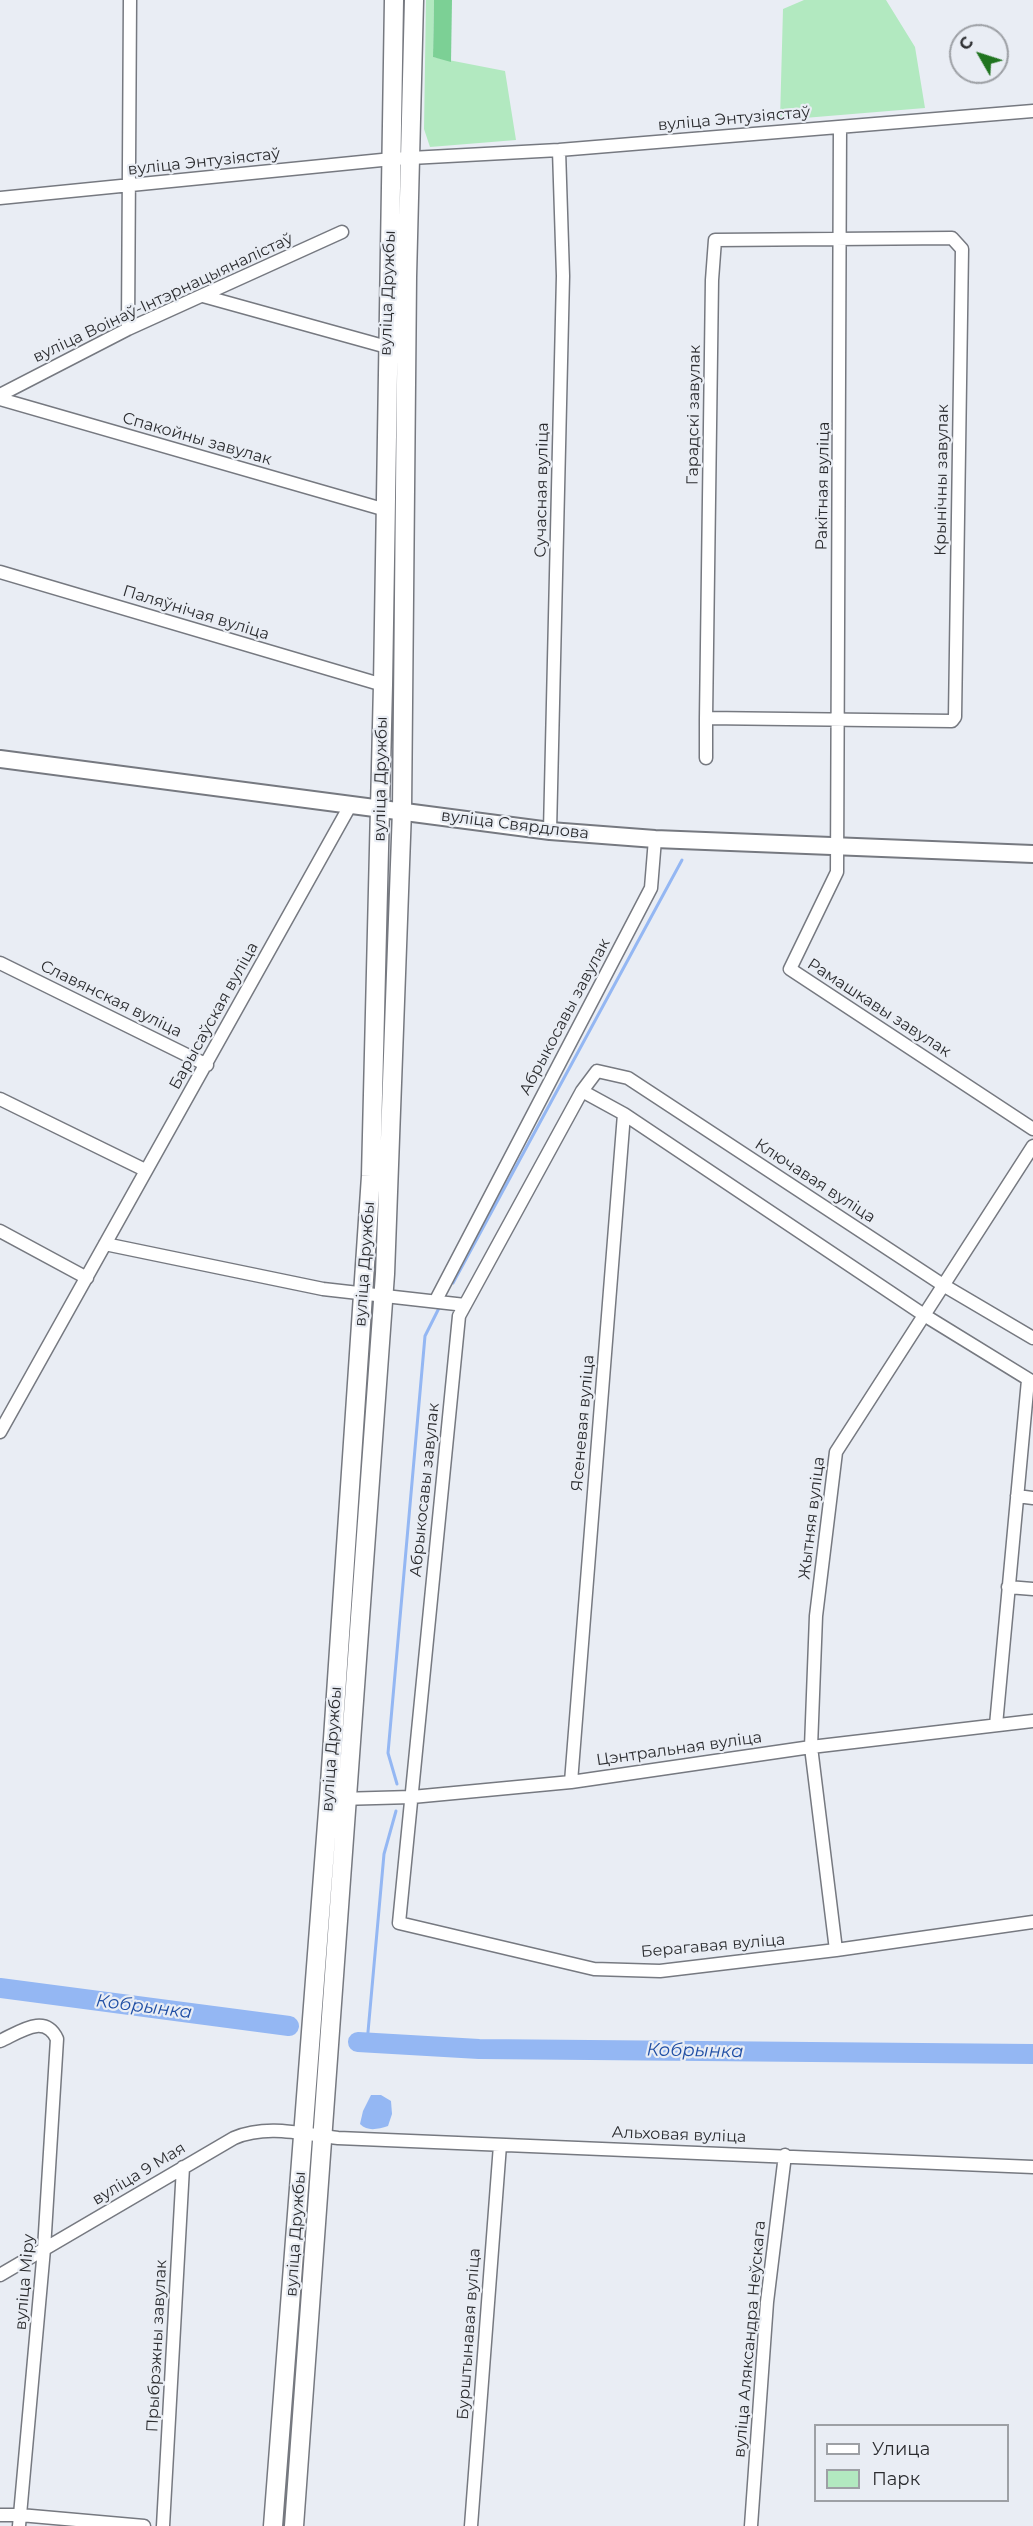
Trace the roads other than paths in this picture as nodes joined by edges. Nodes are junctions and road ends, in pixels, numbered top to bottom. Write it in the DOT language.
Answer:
graph roads {
  1 [pos="129,0"];
  2 [pos="394,0"];
  3 [pos="414,0"];
  4 [pos="1033,111"];
  5 [pos="840,127"];
  6 [pos="560,150"];
  7 [pos="411,158"];
  8 [pos="392,159"];
  9 [pos="129,186"];
  10 [pos="0,198"];
  11 [pos="342,232"];
  12 [pos="842,237"];
  13 [pos="203,296"];
  14 [pos="128,329"];
  15 [pos="387,346"];
  16 [pos="0,397"];
  17 [pos="386,510"];
  18 [pos="0,572"];
  19 [pos="383,685"];
  20 [pos="706,718"];
  21 [pos="837,720"];
  22 [pos="706,758"];
  23 [pos="0,759"];
  24 [pos="351,804"];
  25 [pos="380,807"];
  26 [pos="402,810"];
  27 [pos="550,831"];
  28 [pos="655,839"];
  29 [pos="836,845"];
  30 [pos="1033,854"];
  31 [pos="397,923"];
  32 [pos="0,963"];
  33 [pos="207,1065"];
  34 [pos="582,1091"];
  35 [pos="0,1099"];
  36 [pos="624,1114"];
  37 [pos="1033,1129"];
  38 [pos="1033,1146"];
  39 [pos="145,1170"];
  40 [pos="0,1231"];
  41 [pos="105,1244"];
  42 [pos="87,1278"];
  43 [pos="943,1285"];
  44 [pos="373,1295"];
  45 [pos="436,1300"];
  46 [pos="465,1305"];
  47 [pos="924,1315"];
  48 [pos="1033,1338"];
  49 [pos="1030,1381"];
  50 [pos="1,1426"];
  51 [pos="1017,1496"];
  52 [pos="1033,1498"];
  53 [pos="1008,1587"];
  54 [pos="1033,1589"];
  55 [pos="337,1688"];
  56 [pos="1033,1721"];
  57 [pos="996,1725"];
  58 [pos="811,1747"];
  59 [pos="571,1782"];
  60 [pos="412,1797"];
  61 [pos="329,1798"];
  62 [pos="348,1799"];
  63 [pos="1033,1922"];
  64 [pos="399,1923"];
  65 [pos="836,1950"];
  66 [pos="312,2027"];
  67 [pos="0,2041"];
  68 [pos="304,2135"];
  69 [pos="324,2136"];
  70 [pos="500,2145"];
  71 [pos="785,2155"];
  72 [pos="183,2167"];
  73 [pos="1033,2167"];
  74 [pos="45,2249"];
  75 [pos="313,2258"];
  76 [pos="0,2275"];
  77 [pos="282,2422"];
  78 [pos="0,2515"];
  79 [pos="20,2520"];
  80 [pos="144,2526"];
  81 [pos="163,2526"];
  82 [pos="273,2526"];
  83 [pos="281,2526"];
  84 [pos="294,2526"];
  85 [pos="471,2526"];
  86 [pos="751,2526"];
  1 -- 9 [label="street"];
  2 -- 8 [label="main road, вуліца Дружбы"];
  3 -- 7 [label="main road, вуліца Дружбы"];
  4 -- 5 [label="street, вуліца Энтузіястаў"];
  5 -- 6 [label="street, вуліца Энтузіястаў"];
  5 -- 12 [label="street, Ракітная вуліца"];
  6 -- 7 [label="street, вуліца Энтузіястаў"];
  6 -- 27 [label="street, Сучасная вуліца"];
  7 -- 8 [label="street, вуліца Энтузіястаў"];
  7 -- 26 [label="main road, вуліца Дружбы"];
  8 -- 9 [label="street, вуліца Энтузіястаў"];
  8 -- 15 [label="main road, вуліца Дружбы"];
  9 -- 10 [label="street, вуліца Энтузіястаў"];
  9 -- 14 [label="street"];
  11 -- 13 [label="street, вуліца Воінаў-Інтэрнацыяналістаў"];
  12 -- 20 [label="street, Гарадскі завулак"];
  12 -- 21 [label="street, Ракітная вуліца"];
  12 -- 21 [label="street, Крынічны завулак"];
  13 -- 14 [label="street, вуліца Воінаў-Інтэрнацыяналістаў"];
  13 -- 15 [label="street"];
  14 -- 16 [label="street, вуліца Воінаў-Інтэрнацыяналістаў"];
  15 -- 17 [label="main road, вуліца Дружбы"];
  16 -- 17 [label="street, Спакойны завулак"];
  17 -- 19 [label="main road, вуліца Дружбы"];
  18 -- 19 [label="street, Паляўнічая вуліца"];
  19 -- 25 [label="main road, вуліца Дружбы"];
  19 -- 26 [label="main road"];
  20 -- 21 [label="street"];
  20 -- 22 [label="street, Гарадскі завулак"];
  21 -- 29 [label="street, Ракітная вуліца"];
  23 -- 24 [label="street, вуліца Свярдлова"];
  24 -- 25 [label="street, вуліца Свярдлова"];
  24 -- 33 [label="street, Барысаўская вуліца"];
  25 -- 26 [label="street, вуліца Свярдлова"];
  25 -- 31 [label="main road"];
  25 -- 44 [label="main road, вуліца Дружбы"];
  26 -- 27 [label="street, вуліца Свярдлова"];
  26 -- 31 [label="main road, вуліца Дружбы"];
  27 -- 28 [label="street, вуліца Свярдлова"];
  28 -- 29 [label="street, вуліца Свярдлова"];
  28 -- 45 [label="street, Абрыкосавы завулак"];
  29 -- 30 [label="street, вуліца Свярдлова"];
  29 -- 37 [label="street, Рамашкавы завулак"];
  31 -- 44 [label="main road, вуліца Дружбы"];
  32 -- 33 [label="street, Славянская вуліца"];
  33 -- 39 [label="street, Барысаўская вуліца"];
  34 -- 36 [label="street"];
  34 -- 43 [label="street, Ключавая вуліца"];
  34 -- 46 [label="street, Абрыкосавы завулак"];
  35 -- 39 [label="street"];
  36 -- 47 [label="street"];
  36 -- 59 [label="street, Ясеневая вуліца"];
  38 -- 43 [label="street, Жытняя вуліца"];
  39 -- 41 [label="street, Барысаўская вуліца"];
  40 -- 42 [label="street"];
  41 -- 42 [label="street, Барысаўская вуліца"];
  41 -- 44 [label="street"];
  42 -- 50 [label="street, Барысаўская вуліца"];
  43 -- 47 [label="street, Жытняя вуліца"];
  43 -- 48 [label="street, Ключавая вуліца"];
  44 -- 45 [label="street"];
  44 -- 55 [label="main road, вуліца Дружбы"];
  44 -- 62 [label="main road, вуліца Дружбы"];
  45 -- 46 [label="street"];
  46 -- 60 [label="street, Абрыкосавы завулак"];
  47 -- 49 [label="street"];
  47 -- 58 [label="street, Жытняя вуліца"];
  49 -- 51 [label="street"];
  51 -- 52 [label="street"];
  51 -- 53 [label="street"];
  53 -- 54 [label="street"];
  53 -- 57 [label="street"];
  55 -- 61 [label="main road, вуліца Дружбы"];
  55 -- 62 [label="main road"];
  56 -- 57 [label="street, Цэнтральная вуліца"];
  57 -- 58 [label="street, Цэнтральная вуліца"];
  58 -- 59 [label="street, Цэнтральная вуліца"];
  58 -- 65 [label="street, Жытняя вуліца"];
  59 -- 60 [label="street, Цэнтральная вуліца"];
  60 -- 62 [label="street, Цэнтральная вуліца"];
  60 -- 64 [label="street, Абрыкосавы завулак"];
  61 -- 62 [label="street, Цэнтральная вуліца"];
  61 -- 66 [label="main road, вуліца Дружбы"];
  62 -- 69 [label="main road, вуліца Дружбы"];
  63 -- 65 [label="street, Берагавая вуліца"];
  64 -- 65 [label="street, Берагавая вуліца"];
  66 -- 68 [label="main road, вуліца Дружбы"];
  66 -- 69 [label="main road"];
  67 -- 74 [label="street, вуліца Міру"];
  68 -- 69 [label="street, вуліца 9 Мая"];
  68 -- 72 [label="street, вуліца 9 Мая"];
  68 -- 75 [label="main road"];
  68 -- 77 [label="main road, вуліца Дружбы"];
  69 -- 70 [label="street, Альховая вуліца"];
  69 -- 75 [label="main road, вуліца Дружбы"];
  70 -- 71 [label="street, Альховая вуліца"];
  70 -- 85 [label="street, Бурштынавая вуліца"];
  71 -- 73 [label="street, Альховая вуліца"];
  71 -- 86 [label="street, вуліца Аляксандра Неўскага"];
  72 -- 74 [label="street, вуліца 9 Мая"];
  72 -- 81 [label="street, Прыбрэжны завулак"];
  74 -- 76 [label="street, вуліца 9 Мая"];
  74 -- 79 [label="street, вуліца Міру"];
  75 -- 84 [label="main road, вуліца Дружбы"];
  77 -- 82 [label="main road, вуліца Дружбы"];
  77 -- 83 [label="main road"];
  78 -- 79 [label="street"];
  79 -- 80 [label="street"];
}
